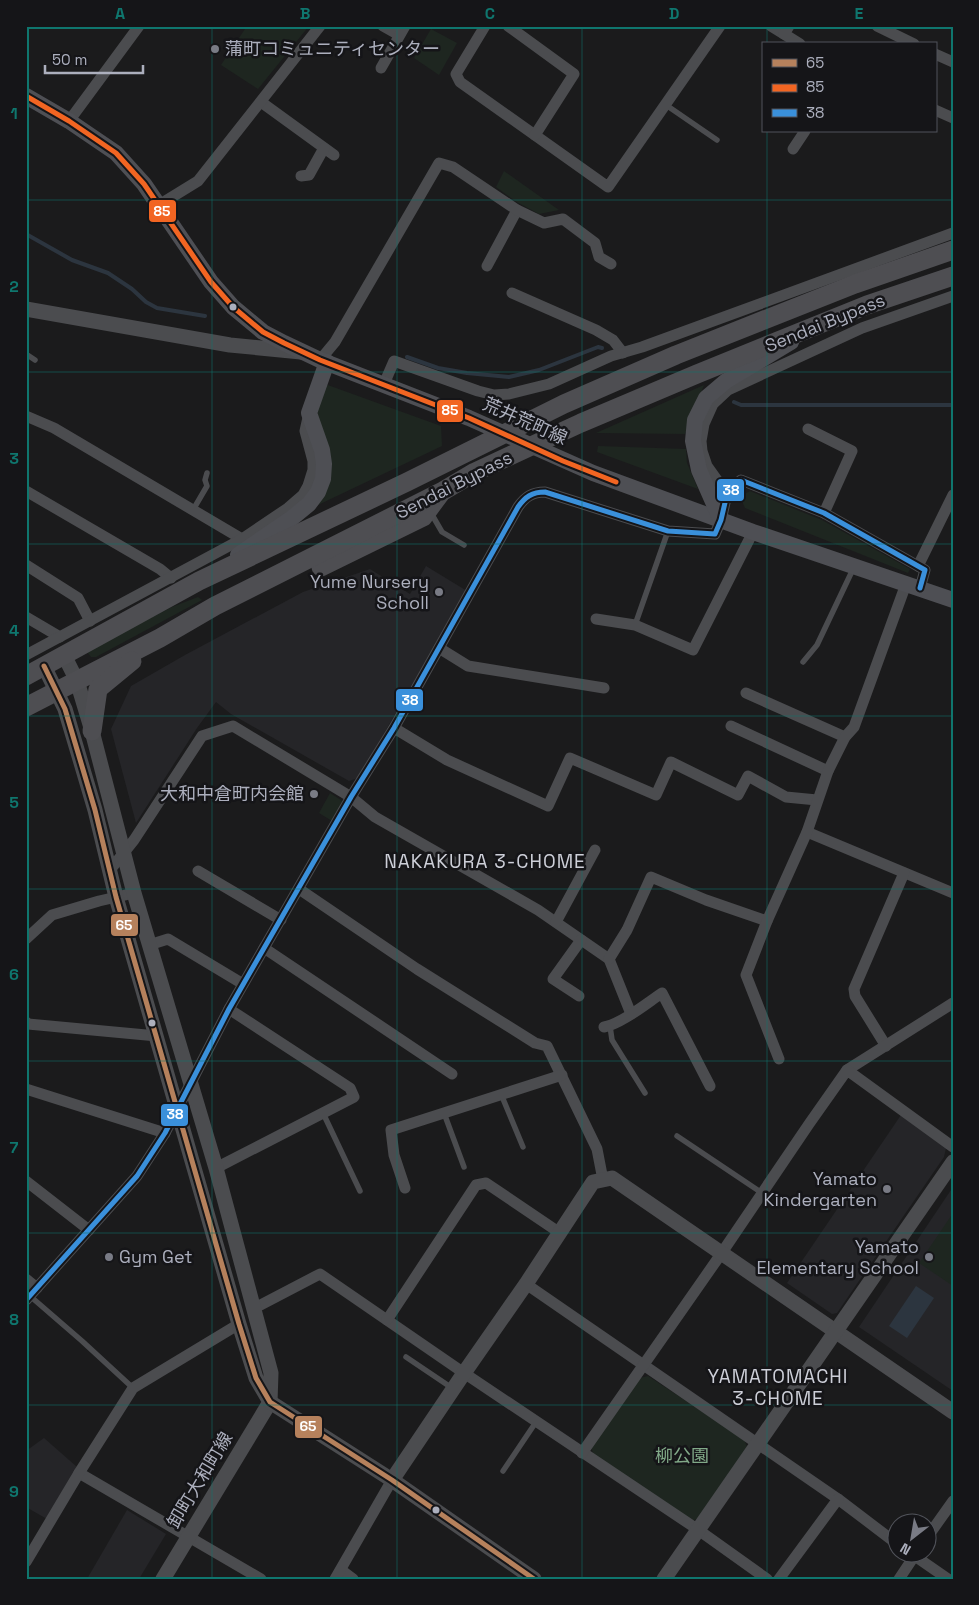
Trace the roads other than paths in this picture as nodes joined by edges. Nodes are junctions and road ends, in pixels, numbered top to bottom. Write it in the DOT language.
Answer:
graph roads {
  1 [pos="139,26"];
  2 [pos="320,26"];
  3 [pos="383,26"];
  4 [pos="484,26"];
  5 [pos="508,26"];
  6 [pos="720,26"];
  7 [pos="771,26"];
  8 [pos="878,26"];
  9 [pos="786,30"];
  10 [pos="402,31"];
  11 [pos="798,42"];
  12 [pos="910,42"];
  13 [pos="936,54"];
  14 [pos="953,62"];
  15 [pos="381,68"];
  16 [pos="26,96"];
  17 [pos="262,102"];
  18 [pos="666,105"];
  19 [pos="936,110"];
  20 [pos="953,118"];
  21 [pos="69,121"];
  22 [pos="804,132"];
  23 [pos="534,135"];
  24 [pos="717,140"];
  25 [pos="793,149"];
  26 [pos="301,176"];
  27 [pos="159,205"];
  28 [pos="517,210"];
  29 [pos="953,233"];
  30 [pos="953,250"];
  31 [pos="611,264"];
  32 [pos="487,266"];
  33 [pos="953,276"];
  34 [pos="512,293"];
  35 [pos="953,296"];
  36 [pos="26,309"];
  37 [pos="821,325"];
  38 [pos="642,347"];
  39 [pos="305,353"];
  40 [pos="623,353"];
  41 [pos="26,354"];
  42 [pos="35,360"];
  43 [pos="324,361"];
  44 [pos="652,364"];
  45 [pos="384,384"];
  46 [pos="309,413"];
  47 [pos="26,416"];
  48 [pos="808,429"];
  49 [pos="504,434"];
  50 [pos="532,447"];
  51 [pos="207,473"];
  52 [pos="26,491"];
  53 [pos="442,491"];
  54 [pos="727,494"];
  55 [pos="953,495"];
  56 [pos="429,509"];
  57 [pos="193,510"];
  58 [pos="824,513"];
  59 [pos="721,520"];
  60 [pos="668,531"];
  61 [pos="753,532"];
  62 [pos="242,539"];
  63 [pos="464,545"];
  64 [pos="306,560"];
  65 [pos="26,565"];
  66 [pos="854,566"];
  67 [pos="918,566"];
  68 [pos="171,578"];
  69 [pos="199,581"];
  70 [pos="913,586"];
  71 [pos="953,600"];
  72 [pos="26,616"];
  73 [pos="596,619"];
  74 [pos="90,621"];
  75 [pos="635,625"];
  76 [pos="160,638"];
  77 [pos="62,646"];
  78 [pos="439,648"];
  79 [pos="26,655"];
  80 [pos="803,662"];
  81 [pos="44,666"];
  82 [pos="26,676"];
  83 [pos="76,681"];
  84 [pos="604,688"];
  85 [pos="56,691"];
  86 [pos="746,693"];
  87 [pos="26,707"];
  88 [pos="731,726"];
  89 [pos="394,728"];
  90 [pos="92,731"];
  91 [pos="846,737"];
  92 [pos="828,771"];
  93 [pos="351,797"];
  94 [pos="818,800"];
  95 [pos="807,832"];
  96 [pos="595,850"];
  97 [pos="124,854"];
  98 [pos="110,870"];
  99 [pos="198,871"];
  100 [pos="904,873"];
  101 [pos="299,889"];
  102 [pos="134,893"];
  103 [pos="953,893"];
  104 [pos="116,897"];
  105 [pos="280,920"];
  106 [pos="767,921"];
  107 [pos="556,922"];
  108 [pos="26,939"];
  109 [pos="581,940"];
  110 [pos="149,945"];
  111 [pos="264,948"];
  112 [pos="609,959"];
  113 [pos="243,984"];
  114 [pos="579,996"];
  115 [pos="953,1003"];
  116 [pos="228,1009"];
  117 [pos="630,1014"];
  118 [pos="26,1022"];
  119 [pos="607,1027"];
  120 [pos="157,1036"];
  121 [pos="886,1046"];
  122 [pos="779,1059"];
  123 [pos="847,1070"];
  124 [pos="452,1074"];
  125 [pos="562,1075"];
  126 [pos="190,1083"];
  127 [pos="710,1086"];
  128 [pos="26,1089"];
  129 [pos="645,1093"];
  130 [pos="501,1094"];
  131 [pos="178,1108"];
  132 [pos="323,1113"];
  133 [pos="444,1113"];
  134 [pos="165,1133"];
  135 [pos="677,1136"];
  136 [pos="523,1147"];
  137 [pos="953,1147"];
  138 [pos="953,1162"];
  139 [pos="464,1167"];
  140 [pos="216,1168"];
  141 [pos="603,1180"];
  142 [pos="26,1181"];
  143 [pos="405,1188"];
  144 [pos="360,1191"];
  145 [pos="762,1193"];
  146 [pos="89,1230"];
  147 [pos="560,1233"];
  148 [pos="721,1254"];
  149 [pos="26,1279"];
  150 [pos="526,1284"];
  151 [pos="31,1295"];
  152 [pos="254,1309"];
  153 [pos="387,1320"];
  154 [pos="239,1324"];
  155 [pos="836,1332"];
  156 [pos="406,1357"];
  157 [pos="642,1365"];
  158 [pos="464,1373"];
  159 [pos="133,1388"];
  160 [pos="454,1389"];
  161 [pos="270,1402"];
  162 [pos="953,1412"];
  163 [pos="536,1422"];
  164 [pos="757,1443"];
  165 [pos="582,1453"];
  166 [pos="502,1471"];
  167 [pos="79,1473"];
  168 [pos="392,1480"];
  169 [pos="838,1500"];
  170 [pos="953,1501"];
  171 [pos="936,1525"];
  172 [pos="697,1529"];
  173 [pos="886,1536"];
  174 [pos="187,1537"];
  175 [pos="26,1562"];
  176 [pos="909,1562"];
  177 [pos="925,1562"];
  178 [pos="338,1575"];
  179 [pos="163,1579"];
  180 [pos="261,1579"];
  181 [pos="353,1579"];
  182 [pos="534,1579"];
  183 [pos="664,1579"];
  184 [pos="767,1579"];
  185 [pos="779,1579"];
  186 [pos="899,1579"];
  187 [pos="948,1579"];
  1 -- 21 [label="street"];
  2 -- 17 [label="street"];
  3 -- 10 [label="street"];
  4 -- 23 [label="street"];
  5 -- 23 [label="street"];
  6 -- 18 [label="street"];
  7 -- 9 [label="street"];
  8 -- 12 [label="street"];
  9 -- 11 [label="street"];
  10 -- 15 [label="street"];
  13 -- 14 [label="street"];
  16 -- 21 [label="main road, 荒井荒町線"];
  17 -- 26 [label="street"];
  17 -- 27 [label="street"];
  18 -- 23 [label="street"];
  18 -- 24 [label="lane"];
  19 -- 20 [label="street"];
  21 -- 27 [label="main road, 荒井荒町線"];
  22 -- 25 [label="street"];
  27 -- 39 [label="main road, 荒井荒町線"];
  28 -- 31 [label="street"];
  28 -- 32 [label="street"];
  28 -- 43 [label="street"];
  29 -- 38 [label="street"];
  30 -- 44 [label="highway, Sendai Bypass"];
  33 -- 37 [label="highway, Sendai Bypass"];
  34 -- 40 [label="street"];
  35 -- 54 [label="street"];
  36 -- 39 [label="street"];
  37 -- 50 [label="highway, Sendai Bypass"];
  37 -- 59 [label="main road"];
  38 -- 40 [label="street"];
  38 -- 44 [label="street"];
  39 -- 43 [label="main road, 荒井荒町線"];
  40 -- 45 [label="street"];
  41 -- 42 [label="lane"];
  43 -- 45 [label="main road, 荒井荒町線"];
  43 -- 46 [label="main road"];
  44 -- 49 [label="highway, Sendai Bypass"];
  45 -- 49 [label="main road, 荒井荒町線"];
  46 -- 62 [label="street"];
  46 -- 69 [label="main road"];
  47 -- 57 [label="street"];
  48 -- 58 [label="street"];
  49 -- 50 [label="main road, 荒井荒町線"];
  49 -- 69 [label="highway, Sendai Bypass"];
  50 -- 53 [label="highway, Sendai Bypass"];
  50 -- 59 [label="main road, 荒井荒町線"];
  51 -- 57 [label="lane"];
  52 -- 68 [label="street"];
  53 -- 56 [label="highway"];
  53 -- 64 [label="highway, Sendai Bypass"];
  54 -- 58 [label="street"];
  54 -- 59 [label="street"];
  55 -- 67 [label="street"];
  56 -- 63 [label="lane"];
  56 -- 64 [label="highway"];
  57 -- 62 [label="street"];
  58 -- 67 [label="street"];
  59 -- 60 [label="street"];
  59 -- 61 [label="main road, 荒井荒町線"];
  60 -- 75 [label="lane"];
  60 -- 78 [label="street"];
  61 -- 66 [label="main road, 荒井荒町線"];
  61 -- 75 [label="street"];
  62 -- 68 [label="street"];
  64 -- 76 [label="highway, Sendai Bypass"];
  65 -- 74 [label="street"];
  66 -- 70 [label="main road, 荒井荒町線"];
  66 -- 80 [label="lane"];
  67 -- 70 [label="street"];
  68 -- 74 [label="street"];
  69 -- 77 [label="highway, Sendai Bypass"];
  70 -- 71 [label="main road, 荒井荒町線"];
  70 -- 91 [label="street"];
  72 -- 77 [label="street"];
  73 -- 75 [label="street"];
  74 -- 77 [label="street"];
  76 -- 83 [label="highway, Sendai Bypass"];
  76 -- 90 [label="highway"];
  77 -- 79 [label="street"];
  77 -- 81 [label="highway, Sendai Bypass"];
  77 -- 83 [label="street"];
  78 -- 84 [label="street"];
  78 -- 89 [label="street"];
  81 -- 82 [label="highway, Sendai Bypass"];
  81 -- 85 [label="street"];
  83 -- 85 [label="highway, Sendai Bypass"];
  83 -- 90 [label="street"];
  85 -- 87 [label="highway, Sendai Bypass"];
  85 -- 98 [label="street"];
  86 -- 91 [label="street"];
  88 -- 92 [label="street"];
  89 -- 93 [label="street"];
  89 -- 94 [label="street"];
  90 -- 97 [label="street"];
  91 -- 92 [label="street"];
  92 -- 94 [label="street"];
  93 -- 97 [label="street"];
  93 -- 101 [label="street"];
  93 -- 107 [label="street"];
  94 -- 95 [label="street"];
  95 -- 100 [label="street"];
  95 -- 106 [label="street"];
  96 -- 107 [label="street"];
  97 -- 98 [label="street"];
  97 -- 102 [label="street"];
  98 -- 104 [label="street"];
  99 -- 105 [label="street"];
  100 -- 103 [label="street"];
  100 -- 121 [label="street"];
  101 -- 105 [label="street"];
  101 -- 125 [label="street"];
  102 -- 104 [label="street"];
  102 -- 110 [label="street"];
  104 -- 108 [label="street"];
  104 -- 120 [label="street"];
  105 -- 111 [label="street"];
  106 -- 112 [label="street"];
  106 -- 122 [label="street"];
  107 -- 109 [label="street"];
  109 -- 112 [label="street"];
  109 -- 114 [label="street"];
  110 -- 113 [label="street"];
  110 -- 126 [label="street"];
  111 -- 113 [label="street"];
  111 -- 124 [label="street"];
  112 -- 117 [label="street"];
  113 -- 116 [label="street"];
  115 -- 121 [label="street"];
  116 -- 126 [label="street"];
  116 -- 132 [label="street"];
  117 -- 119 [label="street"];
  117 -- 127 [label="street"];
  118 -- 120 [label="street"];
  119 -- 129 [label="lane"];
  120 -- 131 [label="street"];
  121 -- 123 [label="street"];
  123 -- 137 [label="street"];
  123 -- 145 [label="street"];
  125 -- 130 [label="street"];
  125 -- 141 [label="street"];
  126 -- 131 [label="street"];
  126 -- 140 [label="street"];
  128 -- 134 [label="street"];
  130 -- 133 [label="street"];
  130 -- 136 [label="lane"];
  131 -- 134 [label="street"];
  131 -- 154 [label="street"];
  132 -- 140 [label="street"];
  132 -- 144 [label="lane"];
  133 -- 139 [label="lane"];
  133 -- 143 [label="street"];
  134 -- 146 [label="street"];
  135 -- 145 [label="lane"];
  138 -- 155 [label="street"];
  140 -- 152 [label="street"];
  141 -- 147 [label="street"];
  141 -- 148 [label="street"];
  142 -- 146 [label="street"];
  145 -- 148 [label="street"];
  146 -- 151 [label="street"];
  147 -- 150 [label="street"];
  147 -- 153 [label="street"];
  148 -- 155 [label="street"];
  148 -- 157 [label="street"];
  149 -- 151 [label="street"];
  150 -- 157 [label="street"];
  150 -- 158 [label="street"];
  151 -- 159 [label="lane"];
  152 -- 153 [label="street"];
  152 -- 161 [label="street"];
  153 -- 158 [label="street"];
  154 -- 159 [label="street"];
  154 -- 161 [label="street"];
  155 -- 162 [label="street"];
  155 -- 164 [label="street"];
  156 -- 160 [label="lane"];
  157 -- 164 [label="street"];
  157 -- 165 [label="street"];
  158 -- 160 [label="street"];
  158 -- 163 [label="street"];
  159 -- 167 [label="street"];
  160 -- 168 [label="street"];
  161 -- 168 [label="street"];
  161 -- 174 [label="street, 卸町大和町線"];
  163 -- 165 [label="street"];
  163 -- 166 [label="lane"];
  164 -- 169 [label="street"];
  164 -- 172 [label="street"];
  165 -- 172 [label="street"];
  167 -- 174 [label="street"];
  167 -- 175 [label="street"];
  168 -- 178 [label="street"];
  168 -- 182 [label="street"];
  169 -- 173 [label="street"];
  169 -- 185 [label="street"];
  170 -- 171 [label="street"];
  172 -- 183 [label="street"];
  172 -- 184 [label="street"];
  174 -- 179 [label="street, 卸町大和町線"];
  174 -- 180 [label="street"];
  176 -- 186 [label="street"];
  177 -- 187 [label="street"];
  178 -- 181 [label="street"];
}
